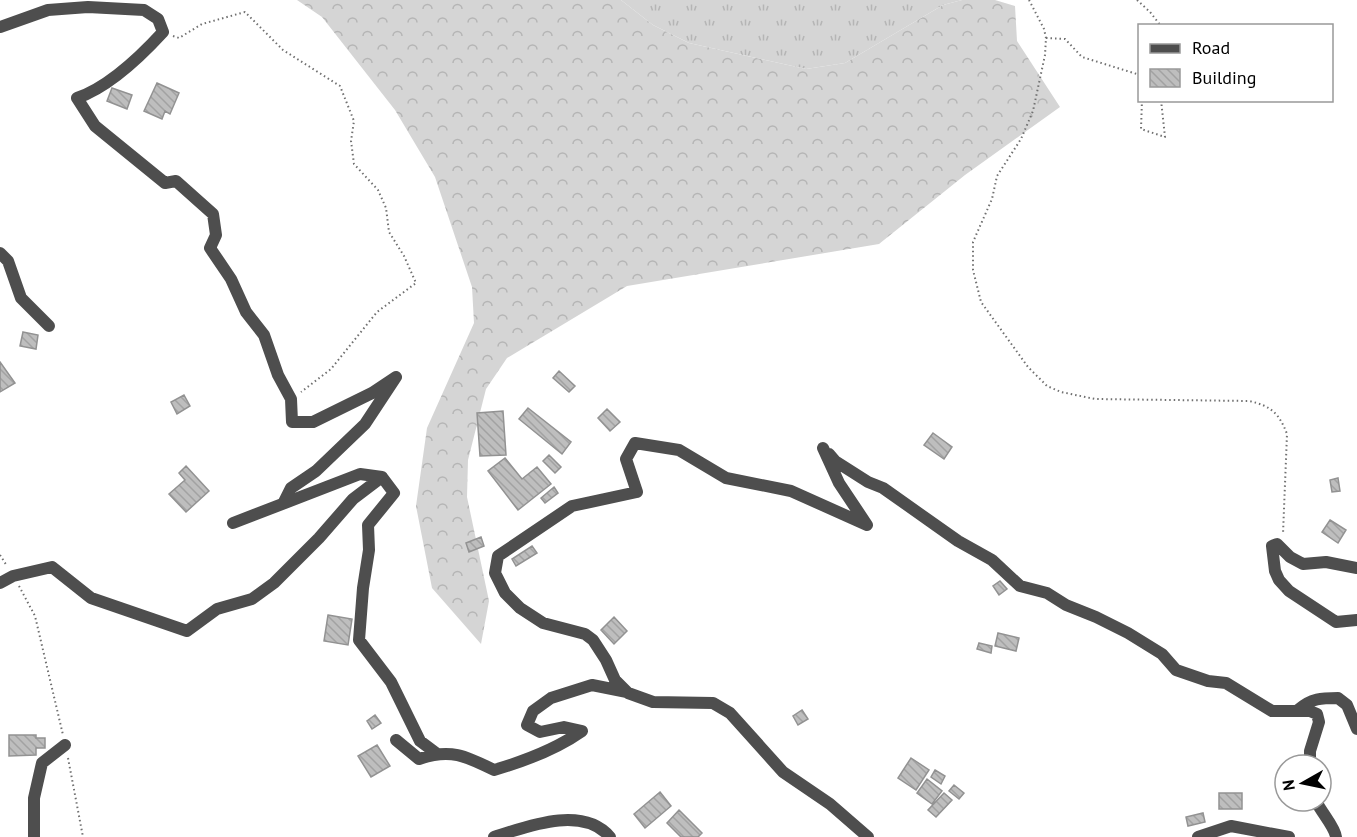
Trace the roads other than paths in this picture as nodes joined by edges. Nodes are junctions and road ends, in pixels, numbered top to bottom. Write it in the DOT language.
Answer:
graph roads {
  1 [pos="0,27"];
  2 [pos="0,253"];
  3 [pos="49,326"];
  4 [pos="382,477"];
  5 [pos="284,502"];
  6 [pos="233,523"];
  7 [pos="1357,568"];
  8 [pos="0,583"];
  9 [pos="1357,620"];
  10 [pos="628,693"];
  11 [pos="1298,710"];
  12 [pos="1357,729"];
  13 [pos="396,740"];
  14 [pos="65,745"];
  15 [pos="436,753"];
  16 [pos="1310,753"];
  17 [pos="1321,813"];
  18 [pos="34,837"];
  19 [pos="494,837"];
  20 [pos="610,837"];
  21 [pos="868,837"];
  22 [pos="1198,837"];
  23 [pos="1289,837"];
  24 [pos="1336,837"];
  1 -- 5 [label="street"];
  2 -- 3 [label="street"];
  4 -- 5 [label="street"];
  4 -- 8 [label="street"];
  4 -- 15 [label="street"];
  5 -- 6 [label="street"];
  7 -- 9 [label="street"];
  10 -- 11 [label="street"];
  10 -- 15 [label="street"];
  10 -- 21 [label="street"];
  11 -- 12 [label="street"];
  11 -- 16 [label="street"];
  13 -- 15 [label="street"];
  14 -- 18 [label="street"];
  17 -- 24 [label="street"];
  19 -- 20 [label="street"];
  22 -- 23 [label="street"];
}
